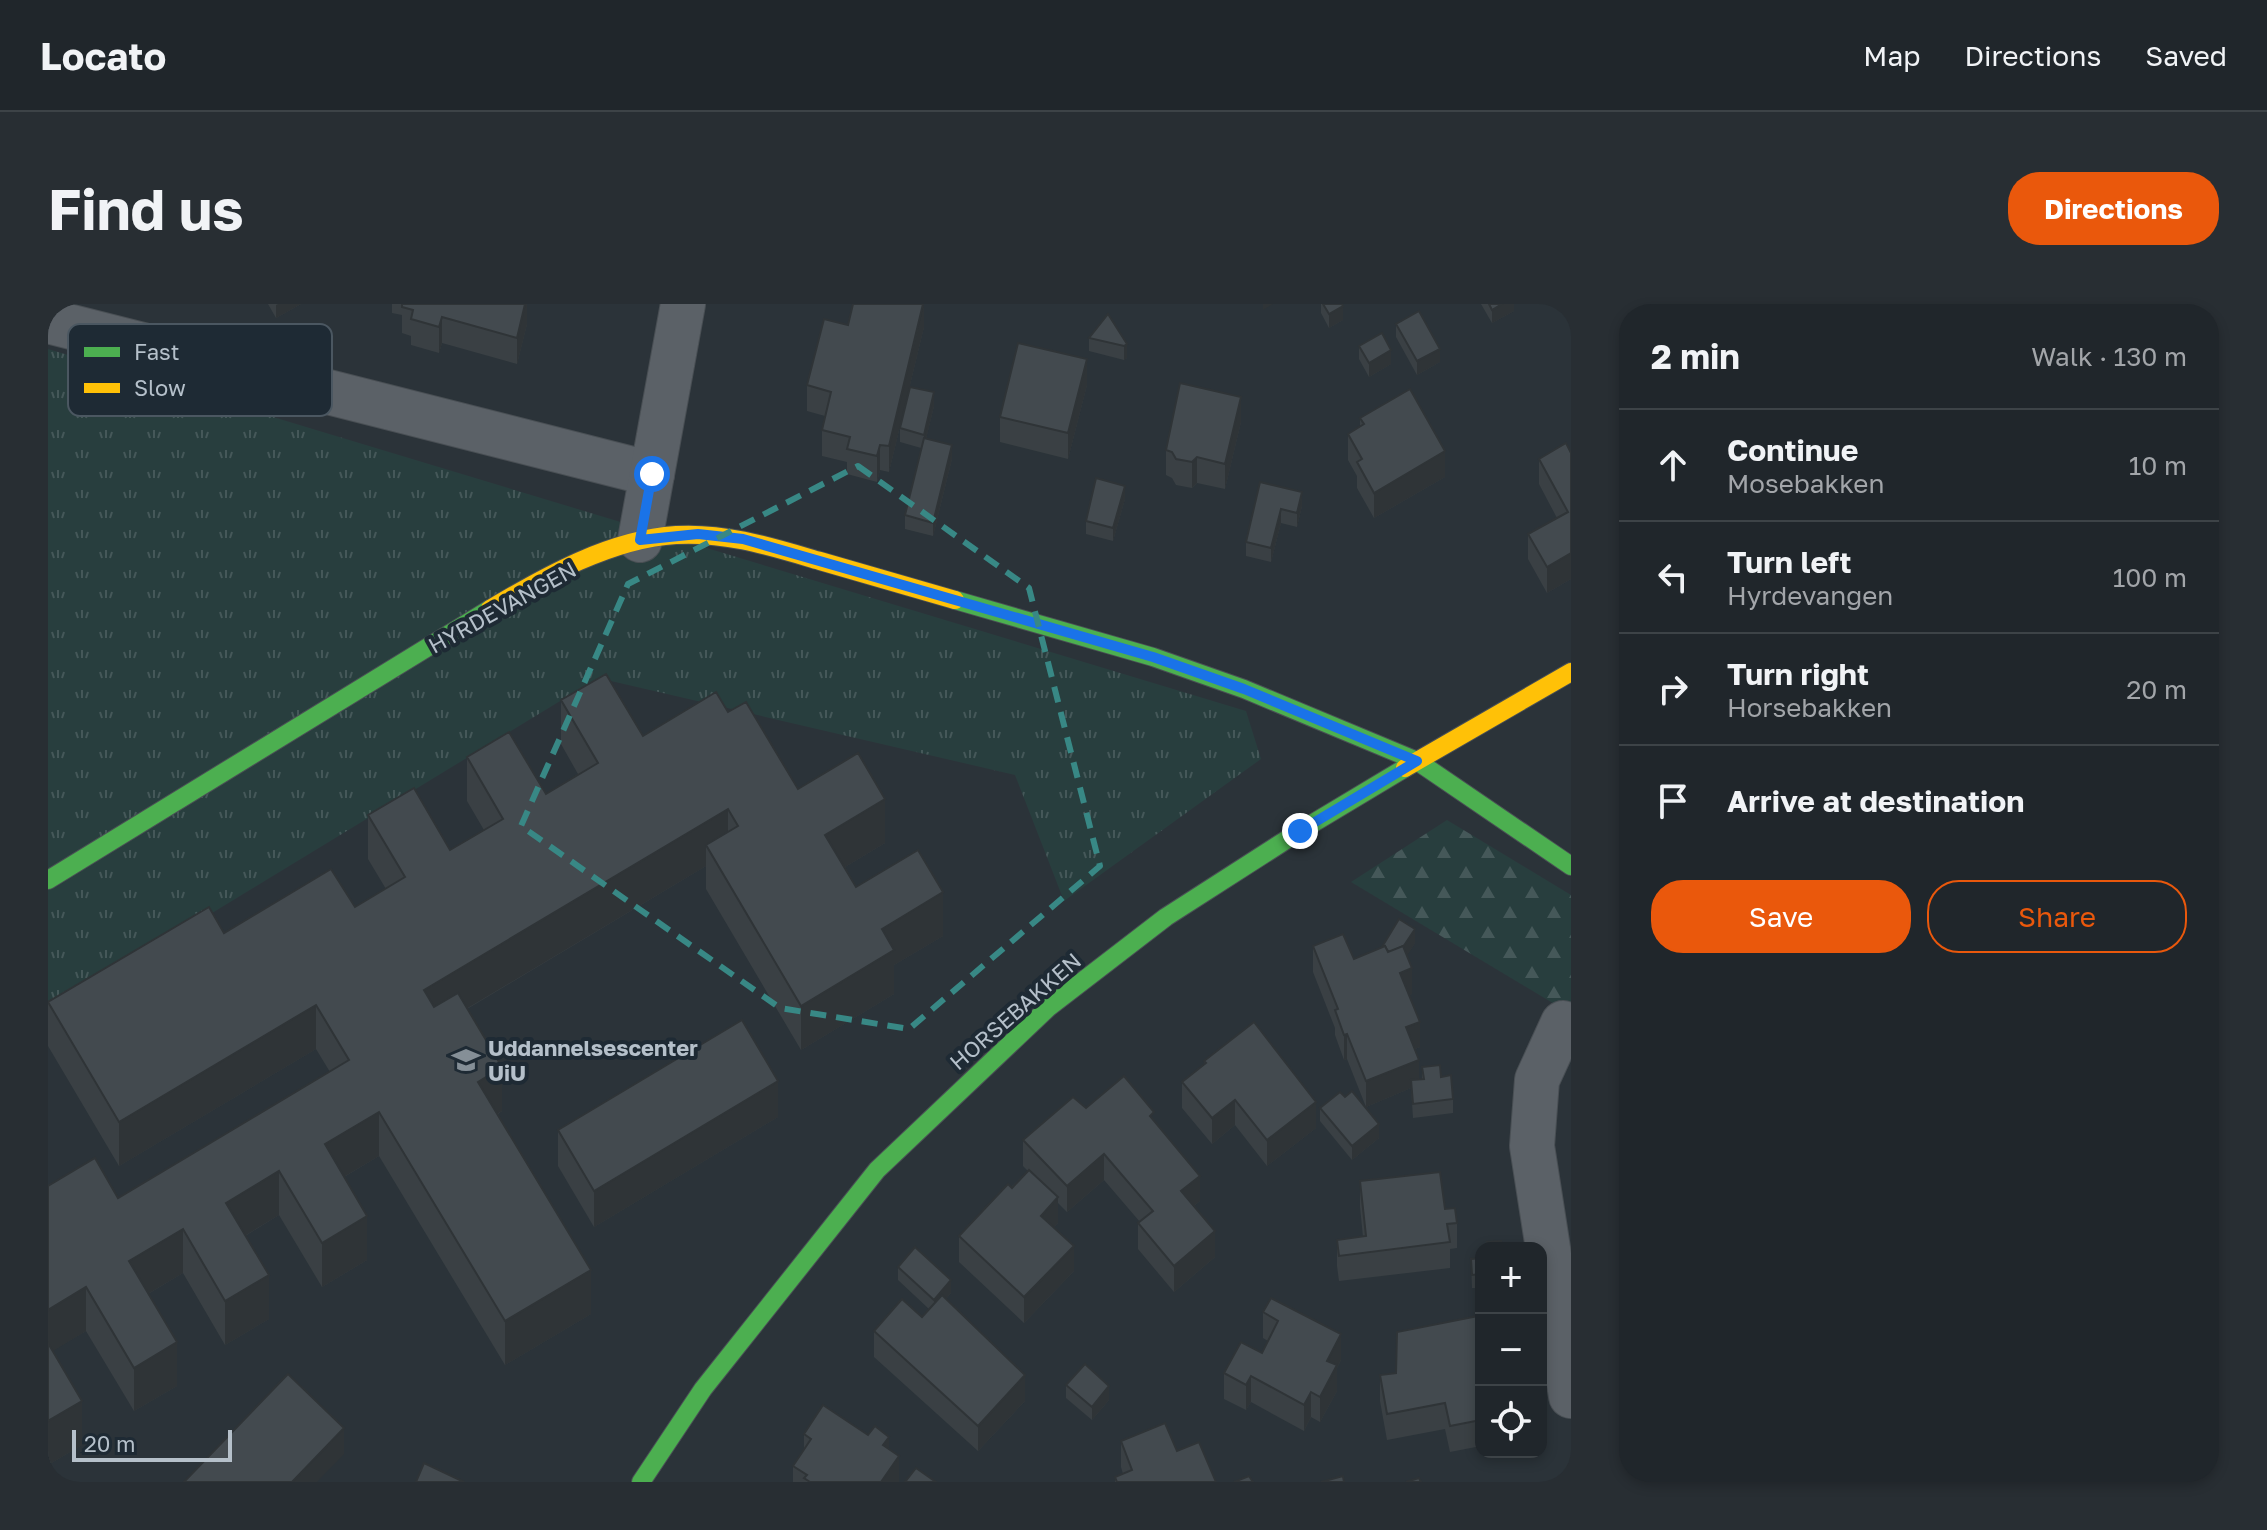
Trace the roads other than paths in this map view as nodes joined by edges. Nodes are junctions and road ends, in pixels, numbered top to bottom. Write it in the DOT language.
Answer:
graph roads {
  1 [pos="683,304"];
  2 [pos="48,321"];
  3 [pos="68,326"];
  4 [pos="332,393"];
  5 [pos="652,474"];
  6 [pos="640,540"];
  7 [pos="1571,672"];
  8 [pos="1417,761"];
  9 [pos="1571,866"];
  10 [pos="48,880"];
  11 [pos="1568,1021"];
  12 [pos="1571,1396"];
  13 [pos="641,1482"];
  1 -- 5 [label="street"];
  2 -- 3 [label="street"];
  4 -- 5 [label="street"];
  5 -- 6 [label="street"];
  6 -- 8 [label="street, HYRDEVANGEN"];
  6 -- 10 [label="street, HYRDEVANGEN"];
  7 -- 8 [label="street, HORSEBAKKEN"];
  8 -- 9 [label="street, HYRDEVANGEN"];
  8 -- 13 [label="street, HORSEBAKKEN"];
  11 -- 12 [label="street"];
}
